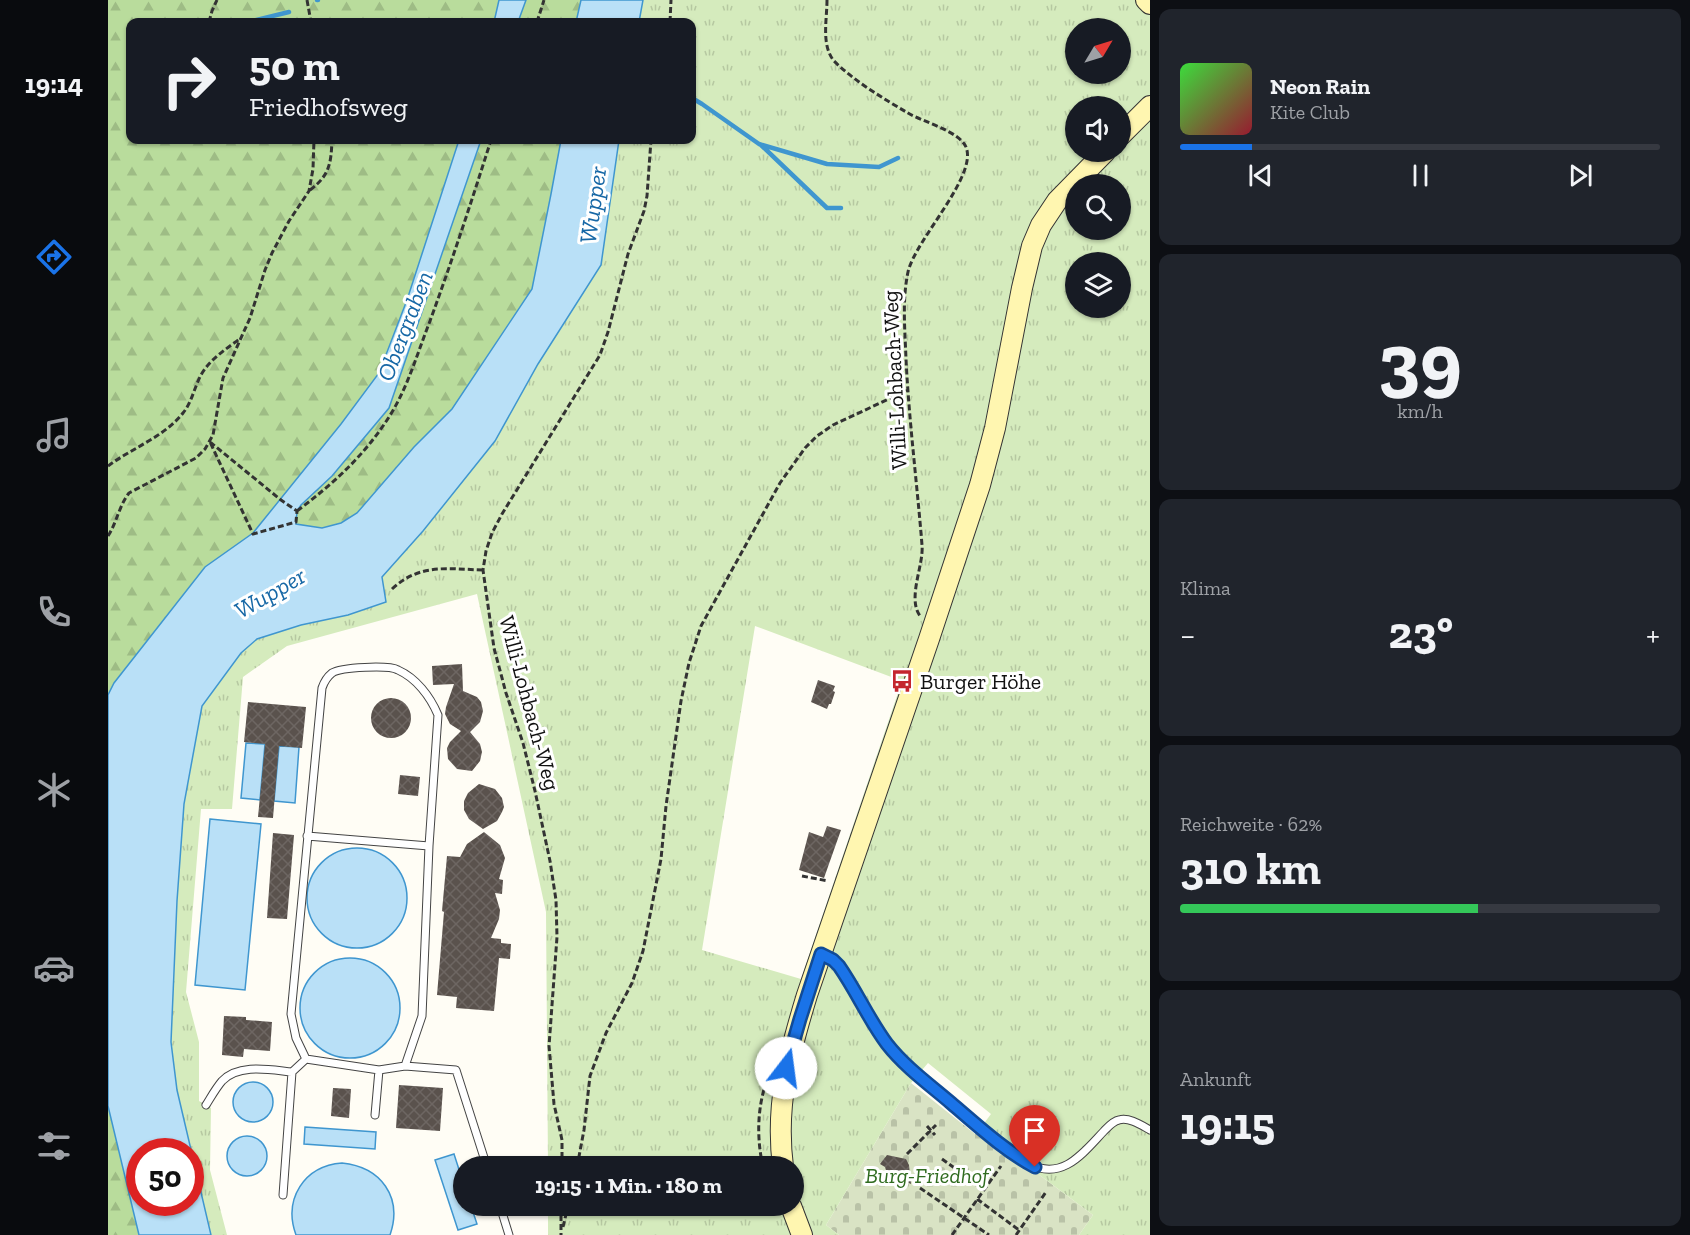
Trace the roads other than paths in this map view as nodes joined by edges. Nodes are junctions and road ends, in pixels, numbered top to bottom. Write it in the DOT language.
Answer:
graph roads {
  1 [pos="1146,0"];
  2 [pos="1150,4"];
  3 [pos="1150,106"];
  4 [pos="1131,125"];
  5 [pos="1095,162"];
  6 [pos="307,836"];
  7 [pos="429,846"];
  8 [pos="821,954"];
  9 [pos="306,1059"];
  10 [pos="405,1066"];
  11 [pos="379,1070"];
  12 [pos="292,1072"];
  13 [pos="206,1105"];
  14 [pos="375,1115"];
  15 [pos="1150,1130"];
  16 [pos="483,1156"];
  17 [pos="782,1156"];
  18 [pos="283,1195"];
  19 [pos="503,1216"];
  20 [pos="795,1216"];
  21 [pos="509,1235"];
  22 [pos="802,1235"];
  1 -- 2 [label="main road"];
  3 -- 4 [label="main road"];
  5 -- 8 [label="main road"];
  6 -- 7 [label="lane"];
  6 -- 7 [label="lane"];
  6 -- 9 [label="lane"];
  7 -- 10 [label="lane"];
  8 -- 15 [label="lane"];
  8 -- 17 [label="main road"];
  9 -- 11 [label="lane"];
  9 -- 12 [label="lane"];
  10 -- 11 [label="lane"];
  10 -- 16 [label="lane"];
  11 -- 14 [label="lane"];
  12 -- 13 [label="lane"];
  12 -- 18 [label="lane"];
  19 -- 21 [label="lane"];
  20 -- 22 [label="main road"];
}
